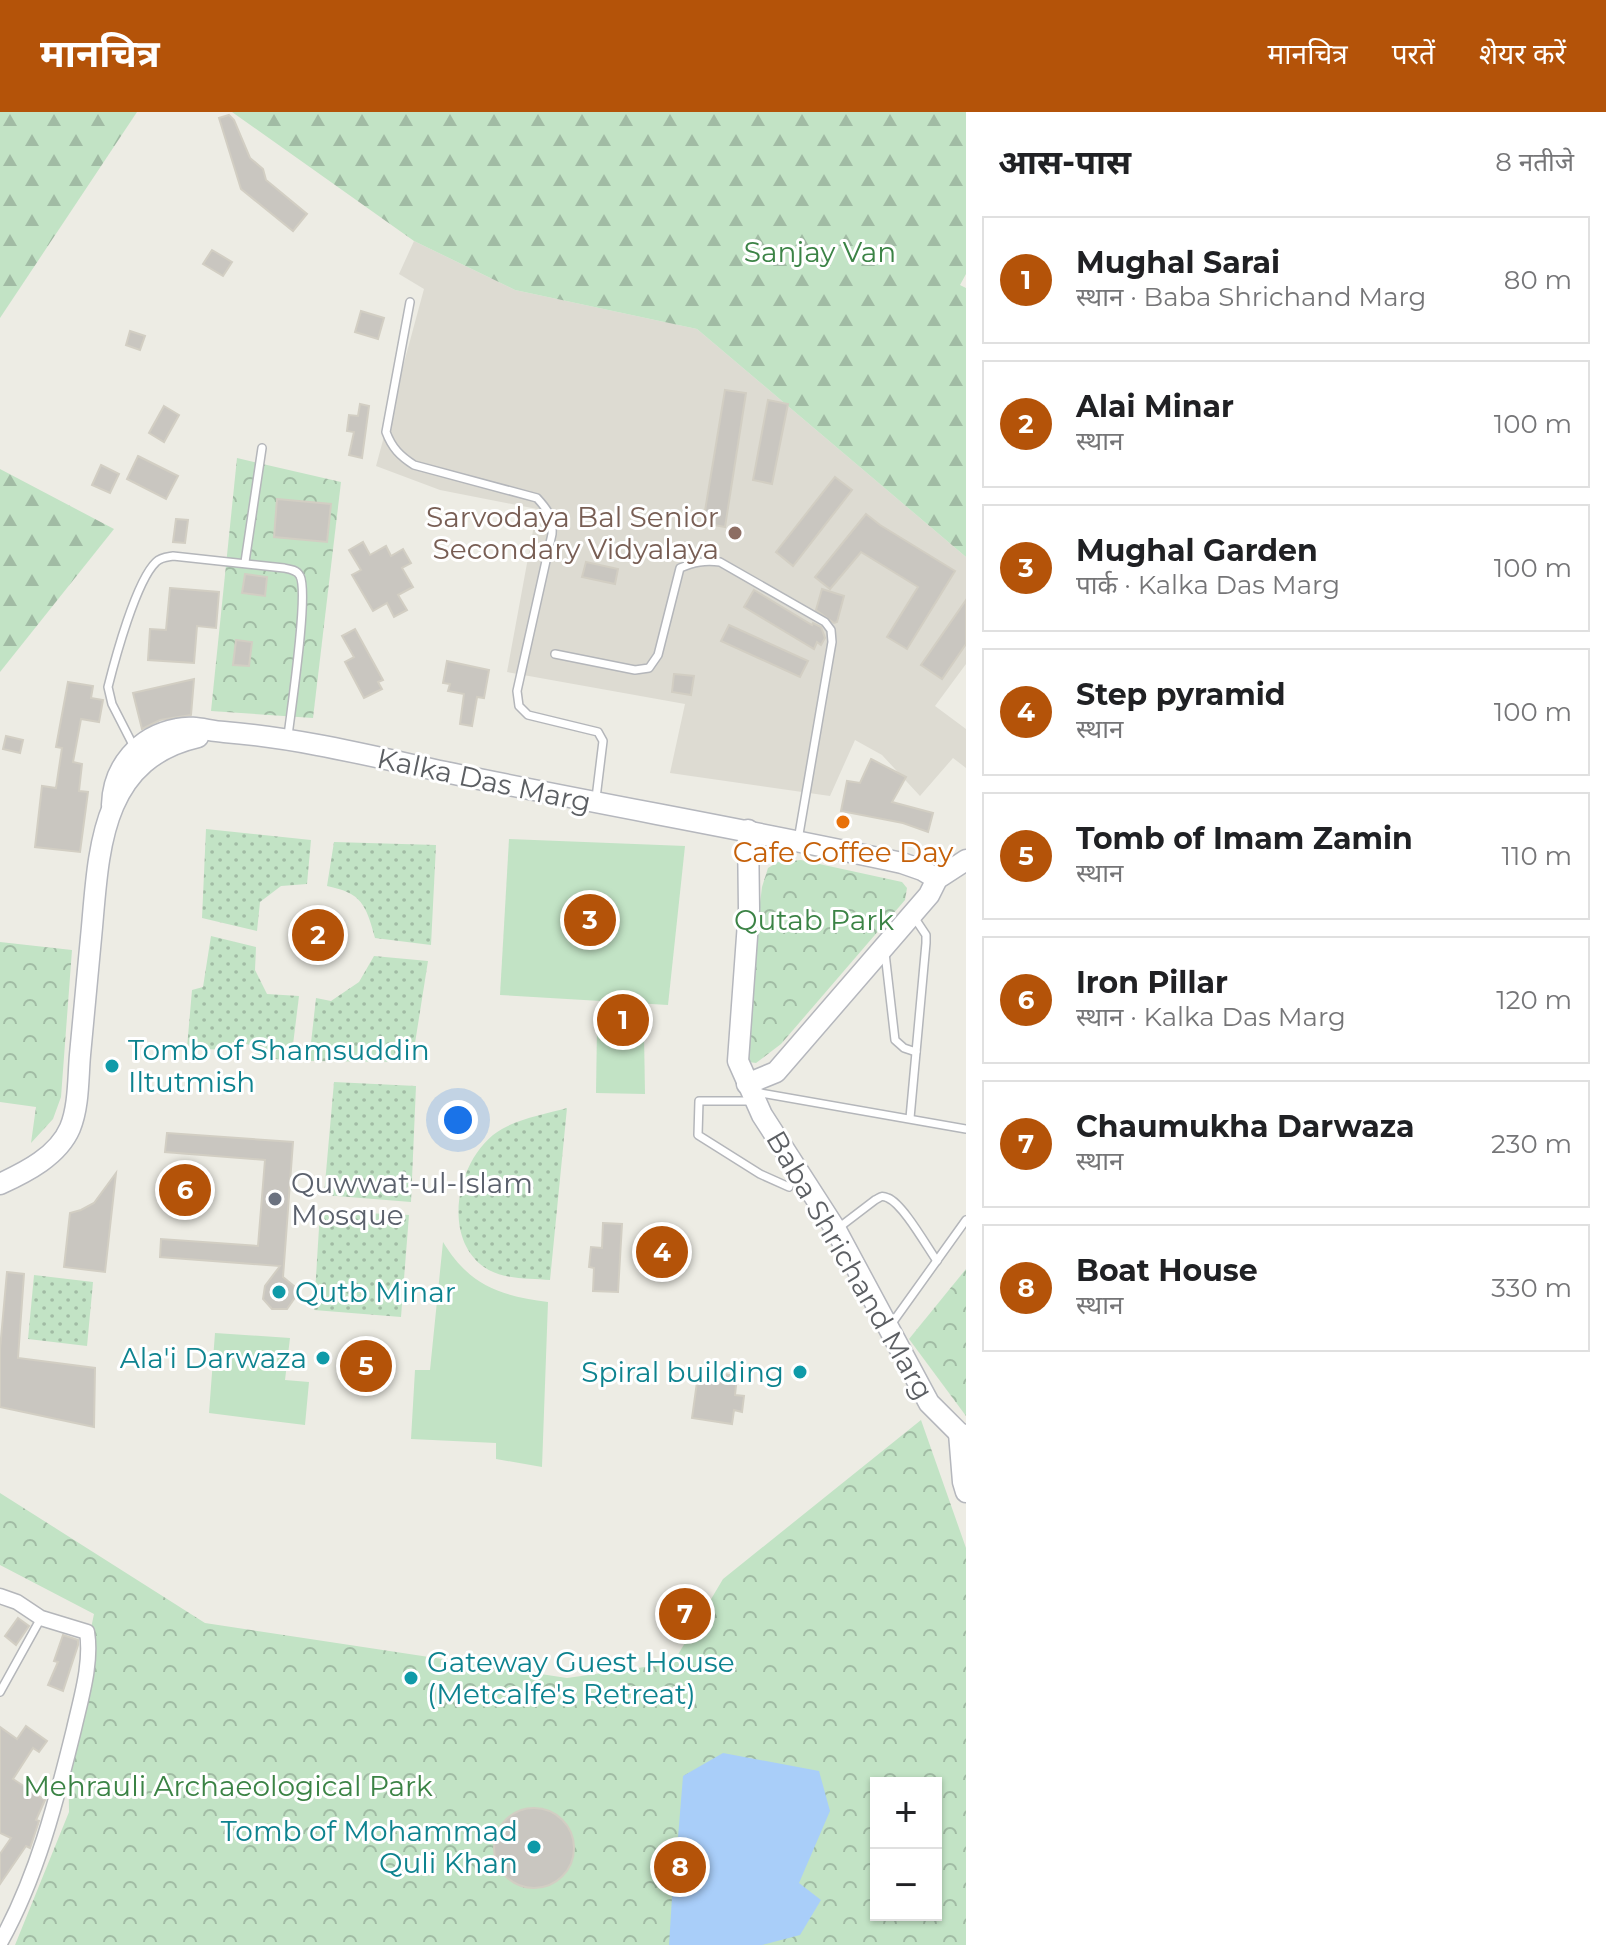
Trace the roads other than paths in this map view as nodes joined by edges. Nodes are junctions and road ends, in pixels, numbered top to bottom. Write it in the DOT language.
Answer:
graph roads {
  1 [pos="410,302"];
  2 [pos="262,448"];
  3 [pos="245,562"];
  4 [pos="555,654"];
  5 [pos="219,732"];
  6 [pos="287,739"];
  7 [pos="135,749"];
  8 [pos="596,804"];
  9 [pos="112,805"];
  10 [pos="748,830"];
  11 [pos="798,841"];
  12 [pos="966,860"];
  13 [pos="937,879"];
  14 [pos="912,915"];
  15 [pos="884,947"];
  16 [pos="916,1052"];
  17 [pos="750,1092"];
  18 [pos="910,1118"];
  19 [pos="966,1129"];
  20 [pos="0,1184"];
  21 [pos="789,1187"];
  22 [pos="966,1220"];
  23 [pos="836,1230"];
  24 [pos="937,1261"];
  25 [pos="889,1328"];
  26 [pos="963,1434"];
  27 [pos="966,1492"];
  28 [pos="0,1596"];
  29 [pos="41,1618"];
  30 [pos="0,1692"];
  31 [pos="0,1943"];
  1 -- 8 [label="lane"];
  2 -- 3 [label="lane"];
  3 -- 6 [label="lane"];
  3 -- 7 [label="lane"];
  4 -- 11 [label="lane"];
  5 -- 6 [label="street, Kalka Das Marg"];
  5 -- 7 [label="street, Kalka Das Marg"];
  5 -- 9 [label="street, Kalka Das Marg"];
  6 -- 8 [label="street, Kalka Das Marg"];
  7 -- 9 [label="street, Kalka Das Marg"];
  8 -- 10 [label="street, Kalka Das Marg"];
  9 -- 20 [label="street, Kalka Das Marg"];
  10 -- 11 [label="street, Kalka Das Marg"];
  10 -- 17 [label="street, Baba Shrichand Marg"];
  11 -- 13 [label="street, Kalka Das Marg"];
  12 -- 13 [label="street"];
  13 -- 14 [label="street"];
  14 -- 15 [label="street"];
  14 -- 16 [label="lane"];
  15 -- 16 [label="lane"];
  15 -- 17 [label="street"];
  16 -- 18 [label="lane"];
  17 -- 18 [label="lane"];
  17 -- 21 [label="lane"];
  17 -- 23 [label="street, Baba Shrichand Marg"];
  18 -- 19 [label="lane"];
  22 -- 24 [label="lane"];
  23 -- 24 [label="lane"];
  23 -- 25 [label="street, Baba Shrichand Marg"];
  24 -- 25 [label="lane"];
  25 -- 26 [label="street, Baba Shrichand Marg"];
  26 -- 27 [label="street"];
  28 -- 29 [label="street"];
  29 -- 30 [label="lane"];
  29 -- 31 [label="street"];
}
